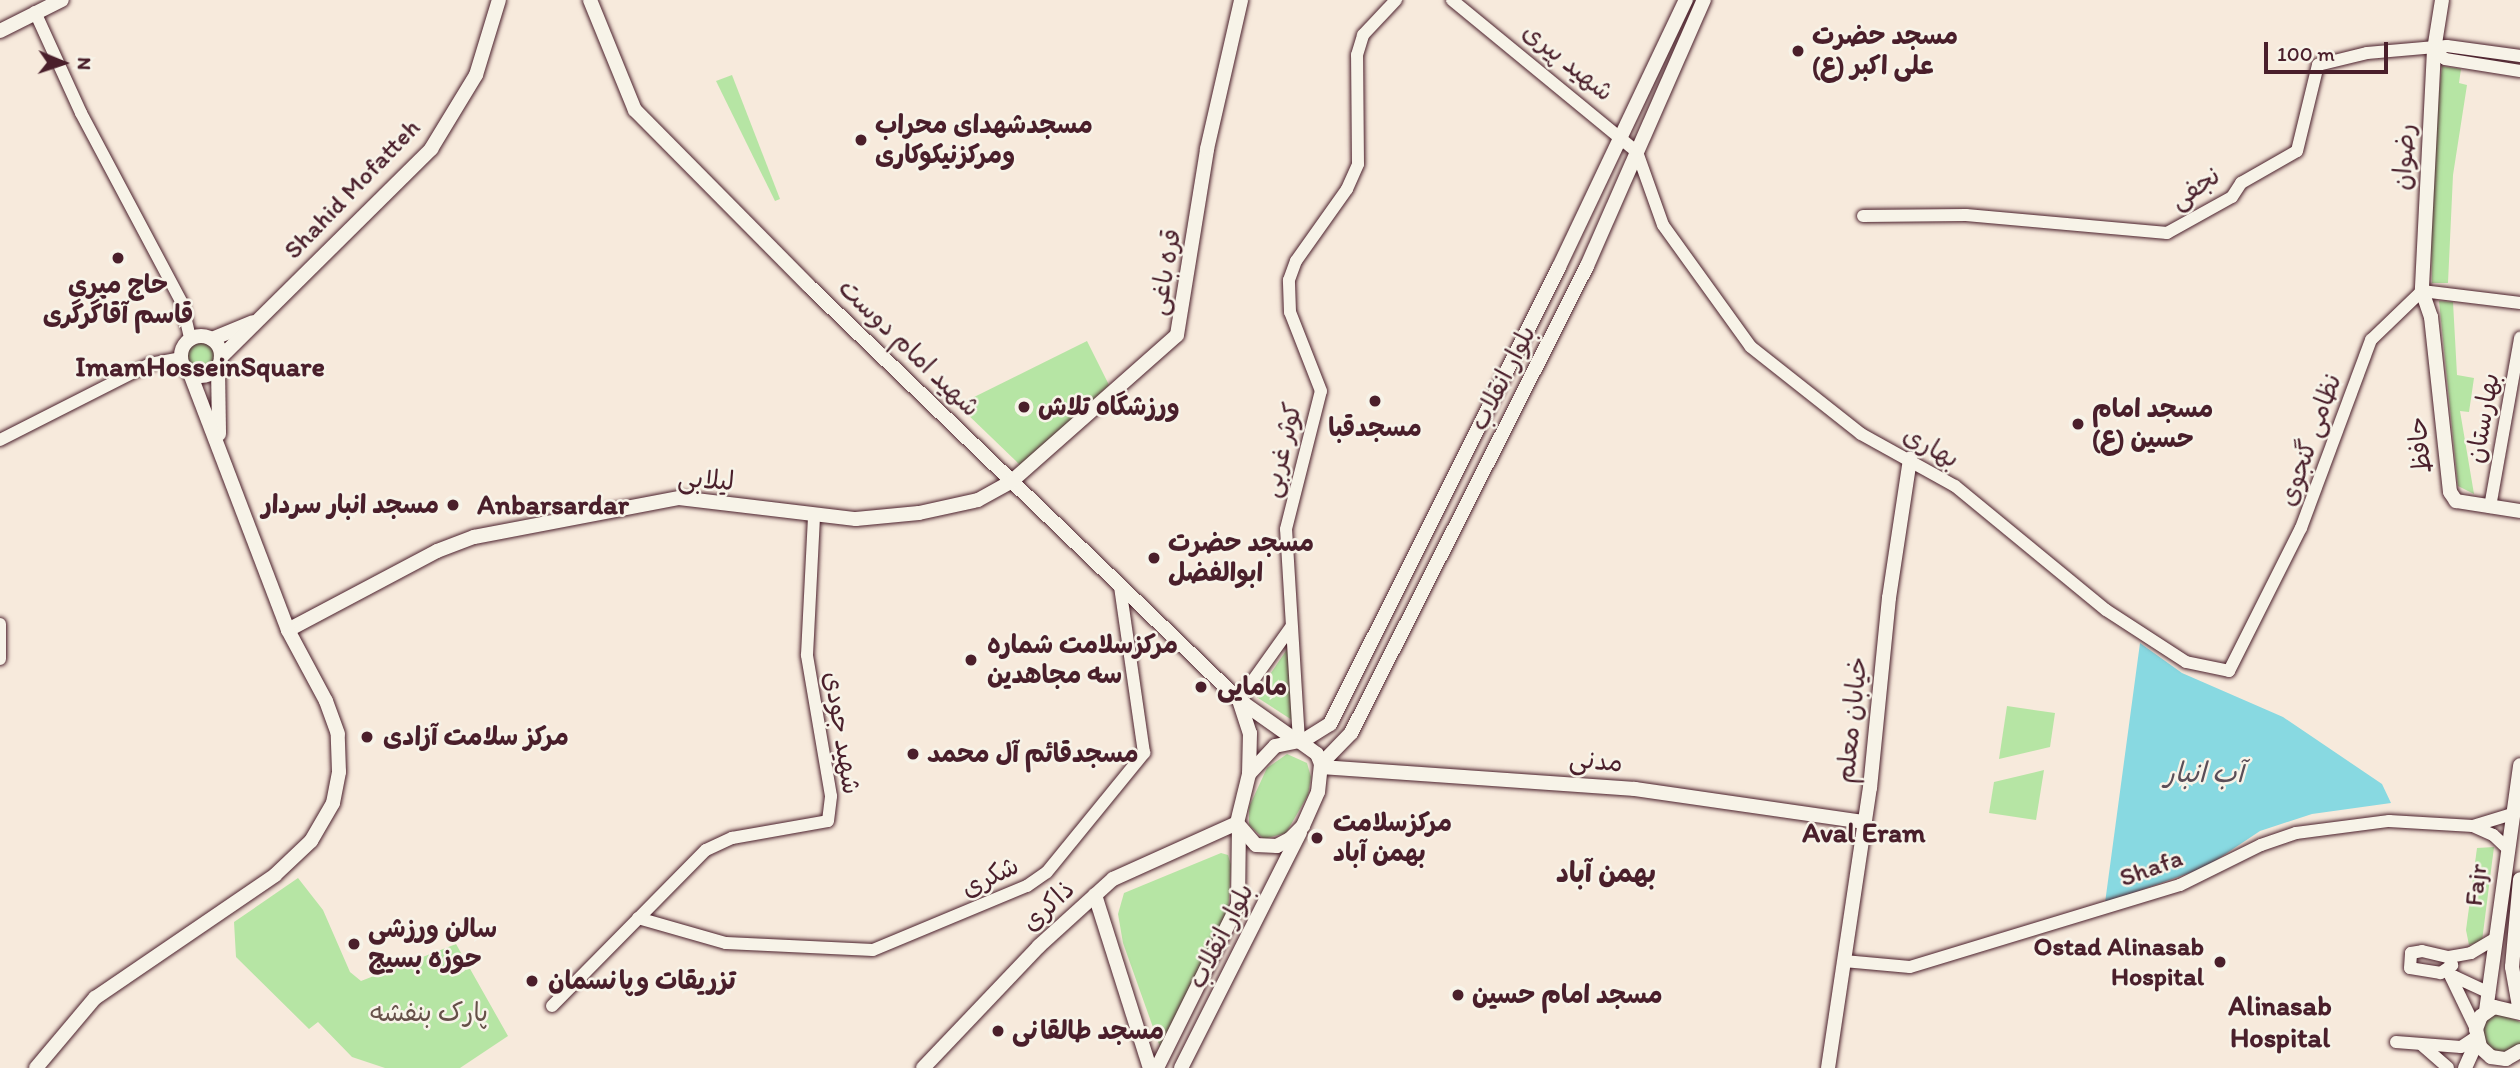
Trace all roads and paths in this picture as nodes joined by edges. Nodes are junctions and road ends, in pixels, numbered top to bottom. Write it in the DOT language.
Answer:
graph roads {
  1 [pos="62,0"];
  2 [pos="499,0"];
  3 [pos="590,0"];
  4 [pos="1241,0"];
  5 [pos="1395,0"];
  6 [pos="1452,0"];
  7 [pos="1686,0"];
  8 [pos="1704,0"];
  9 [pos="2442,0"];
  10 [pos="35,12"];
  11 [pos="0,31"];
  12 [pos="2434,50"];
  13 [pos="2503,54"];
  14 [pos="2520,56"];
  15 [pos="2501,68"];
  16 [pos="2520,71"];
  17 [pos="1622,135"];
  18 [pos="1637,152"];
  19 [pos="1863,216"];
  20 [pos="2422,291"];
  21 [pos="2520,303"];
  22 [pos="2431,317"];
  23 [pos="254,322"];
  24 [pos="2520,338"];
  25 [pos="190,339"];
  26 [pos="212,339"];
  27 [pos="180,358"];
  28 [pos="220,362"];
  29 [pos="190,374"];
  30 [pos="0,440"];
  31 [pos="220,449"];
  32 [pos="1910,459"];
  33 [pos="1012,481"];
  34 [pos="2490,507"];
  35 [pos="2520,511"];
  36 [pos="814,516"];
  37 [pos="1119,586"];
  38 [pos="2253,615"];
  39 [pos="0,624"];
  40 [pos="1291,627"];
  41 [pos="288,630"];
  42 [pos="0,659"];
  43 [pos="1239,700"];
  44 [pos="1299,742"];
  45 [pos="1321,765"];
  46 [pos="2520,765"];
  47 [pos="1249,774"];
  48 [pos="2512,814"];
  49 [pos="1865,822"];
  50 [pos="1238,826"];
  51 [pos="1303,826"];
  52 [pos="2473,826"];
  53 [pos="2506,848"];
  54 [pos="2520,879"];
  55 [pos="1095,895"];
  56 [pos="638,918"];
  57 [pos="2494,939"];
  58 [pos="2449,957"];
  59 [pos="1844,961"];
  60 [pos="2512,967"];
  61 [pos="2448,971"];
  62 [pos="2520,985"];
  63 [pos="2488,993"];
  64 [pos="552,1006"];
  65 [pos="2486,1011"];
  66 [pos="2520,1013"];
  67 [pos="2476,1036"];
  68 [pos="2396,1042"];
  69 [pos="2419,1044"];
  70 [pos="2520,1051"];
  71 [pos="2502,1063"];
  72 [pos="36,1068"];
  73 [pos="923,1068"];
  74 [pos="1150,1068"];
  75 [pos="1157,1068"];
  76 [pos="1181,1068"];
  77 [pos="1828,1068"];
  78 [pos="2447,1068"];
  79 [pos="2465,1068"];
  1 -- 10 [label="main road"];
  2 -- 23 [label="main road, Shahid Mofatteh"];
  3 -- 33 [label="main road, شهید امام دوست"];
  4 -- 33 [label="main road, قره باغی"];
  5 -- 40 [label="street, کوثر غربی"];
  6 -- 17 [label="street, شهید پیری"];
  7 -- 17 [label="main road, بلوار انقلاب"];
  8 -- 18 [label="main road, بلوار انقلاب"];
  9 -- 12 [label="main road, رضوان"];
  10 -- 11 [label="main road"];
  10 -- 25 [label="street"];
  12 -- 13 [label="street"];
  12 -- 15 [label="street"];
  12 -- 19 [label="street, نجفی"];
  12 -- 20 [label="main road, رضوان"];
  13 -- 14 [label="street"];
  13 -- 15 [label="street"];
  15 -- 16 [label="street"];
  17 -- 18 [label="street, شهید پیری"];
  17 -- 44 [label="main road, بلوار انقلاب"];
  18 -- 32 [label="street, بهاری"];
  18 -- 45 [label="main road, بلوار انقلاب"];
  20 -- 21 [label="street"];
  20 -- 22 [label="main road, رضوان"];
  20 -- 38 [label="street, نظامی گنجوی"];
  22 -- 34 [label="main road, حافظ"];
  23 -- 26 [label="main road"];
  23 -- 28 [label="main road, Shahid Mofatteh"];
  24 -- 34 [label="street, بهارستان"];
  25 -- 26 [label="main road"];
  25 -- 27 [label="main road"];
  26 -- 28 [label="main road"];
  27 -- 29 [label="main road"];
  27 -- 30 [label="street"];
  28 -- 29 [label="main road"];
  28 -- 31 [label="main road"];
  29 -- 31 [label="main road"];
  31 -- 41 [label="main road"];
  32 -- 38 [label="street, بهاری"];
  32 -- 49 [label="main road, خیابان معلم"];
  33 -- 36 [label="main road, لیلابی"];
  33 -- 37 [label="main road, شهید امام دوست"];
  34 -- 35 [label="main road, حافظ"];
  36 -- 41 [label="main road, لیلابی"];
  36 -- 56 [label="street, شهید جودی"];
  37 -- 43 [label="main road, شهید امام دوست"];
  37 -- 56 [label="street, شکری"];
  39 -- 42 [label="street"];
  40 -- 43 [label="street"];
  40 -- 44 [label="street, کوثر غربی"];
  41 -- 72 [label="main road"];
  43 -- 44 [label="main road, شهید امام دوست"];
  43 -- 47 [label="main road"];
  44 -- 45 [label="main road"];
  44 -- 47 [label="main road"];
  45 -- 49 [label="main road, مدنی"];
  45 -- 51 [label="main road"];
  46 -- 48 [label="main road, Fajr"];
  47 -- 50 [label="main road"];
  48 -- 52 [label="street"];
  48 -- 53 [label="main road, Fajr"];
  49 -- 59 [label="main road, خیابان معلم"];
  50 -- 51 [label="main road"];
  50 -- 55 [label="main road, ذاکری"];
  50 -- 75 [label="main road, بلوار انقلاب"];
  51 -- 76 [label="main road, بلوار انقلاب"];
  52 -- 53 [label="street"];
  52 -- 59 [label="street, Shafa"];
  53 -- 57 [label="main road, Fajr"];
  54 -- 60 [label="main road, Fajr"];
  55 -- 73 [label="main road, ذاکری"];
  55 -- 74 [label="main road"];
  56 -- 64 [label="street, شهید جودی"];
  57 -- 58 [label="street"];
  57 -- 63 [label="main road, Fajr"];
  58 -- 61 [label="street"];
  58 -- 61 [label="street"];
  59 -- 77 [label="main road, خیابان معلم"];
  60 -- 62 [label="main road"];
  60 -- 66 [label="main road, Fajr"];
  61 -- 63 [label="street"];
  61 -- 67 [label="street"];
  63 -- 65 [label="main road, Fajr"];
  65 -- 66 [label="main road"];
  65 -- 67 [label="main road"];
  67 -- 69 [label="street"];
  67 -- 71 [label="main road"];
  67 -- 79 [label="main road"];
  68 -- 69 [label="street"];
  69 -- 78 [label="street"];
  70 -- 71 [label="main road"];
}
